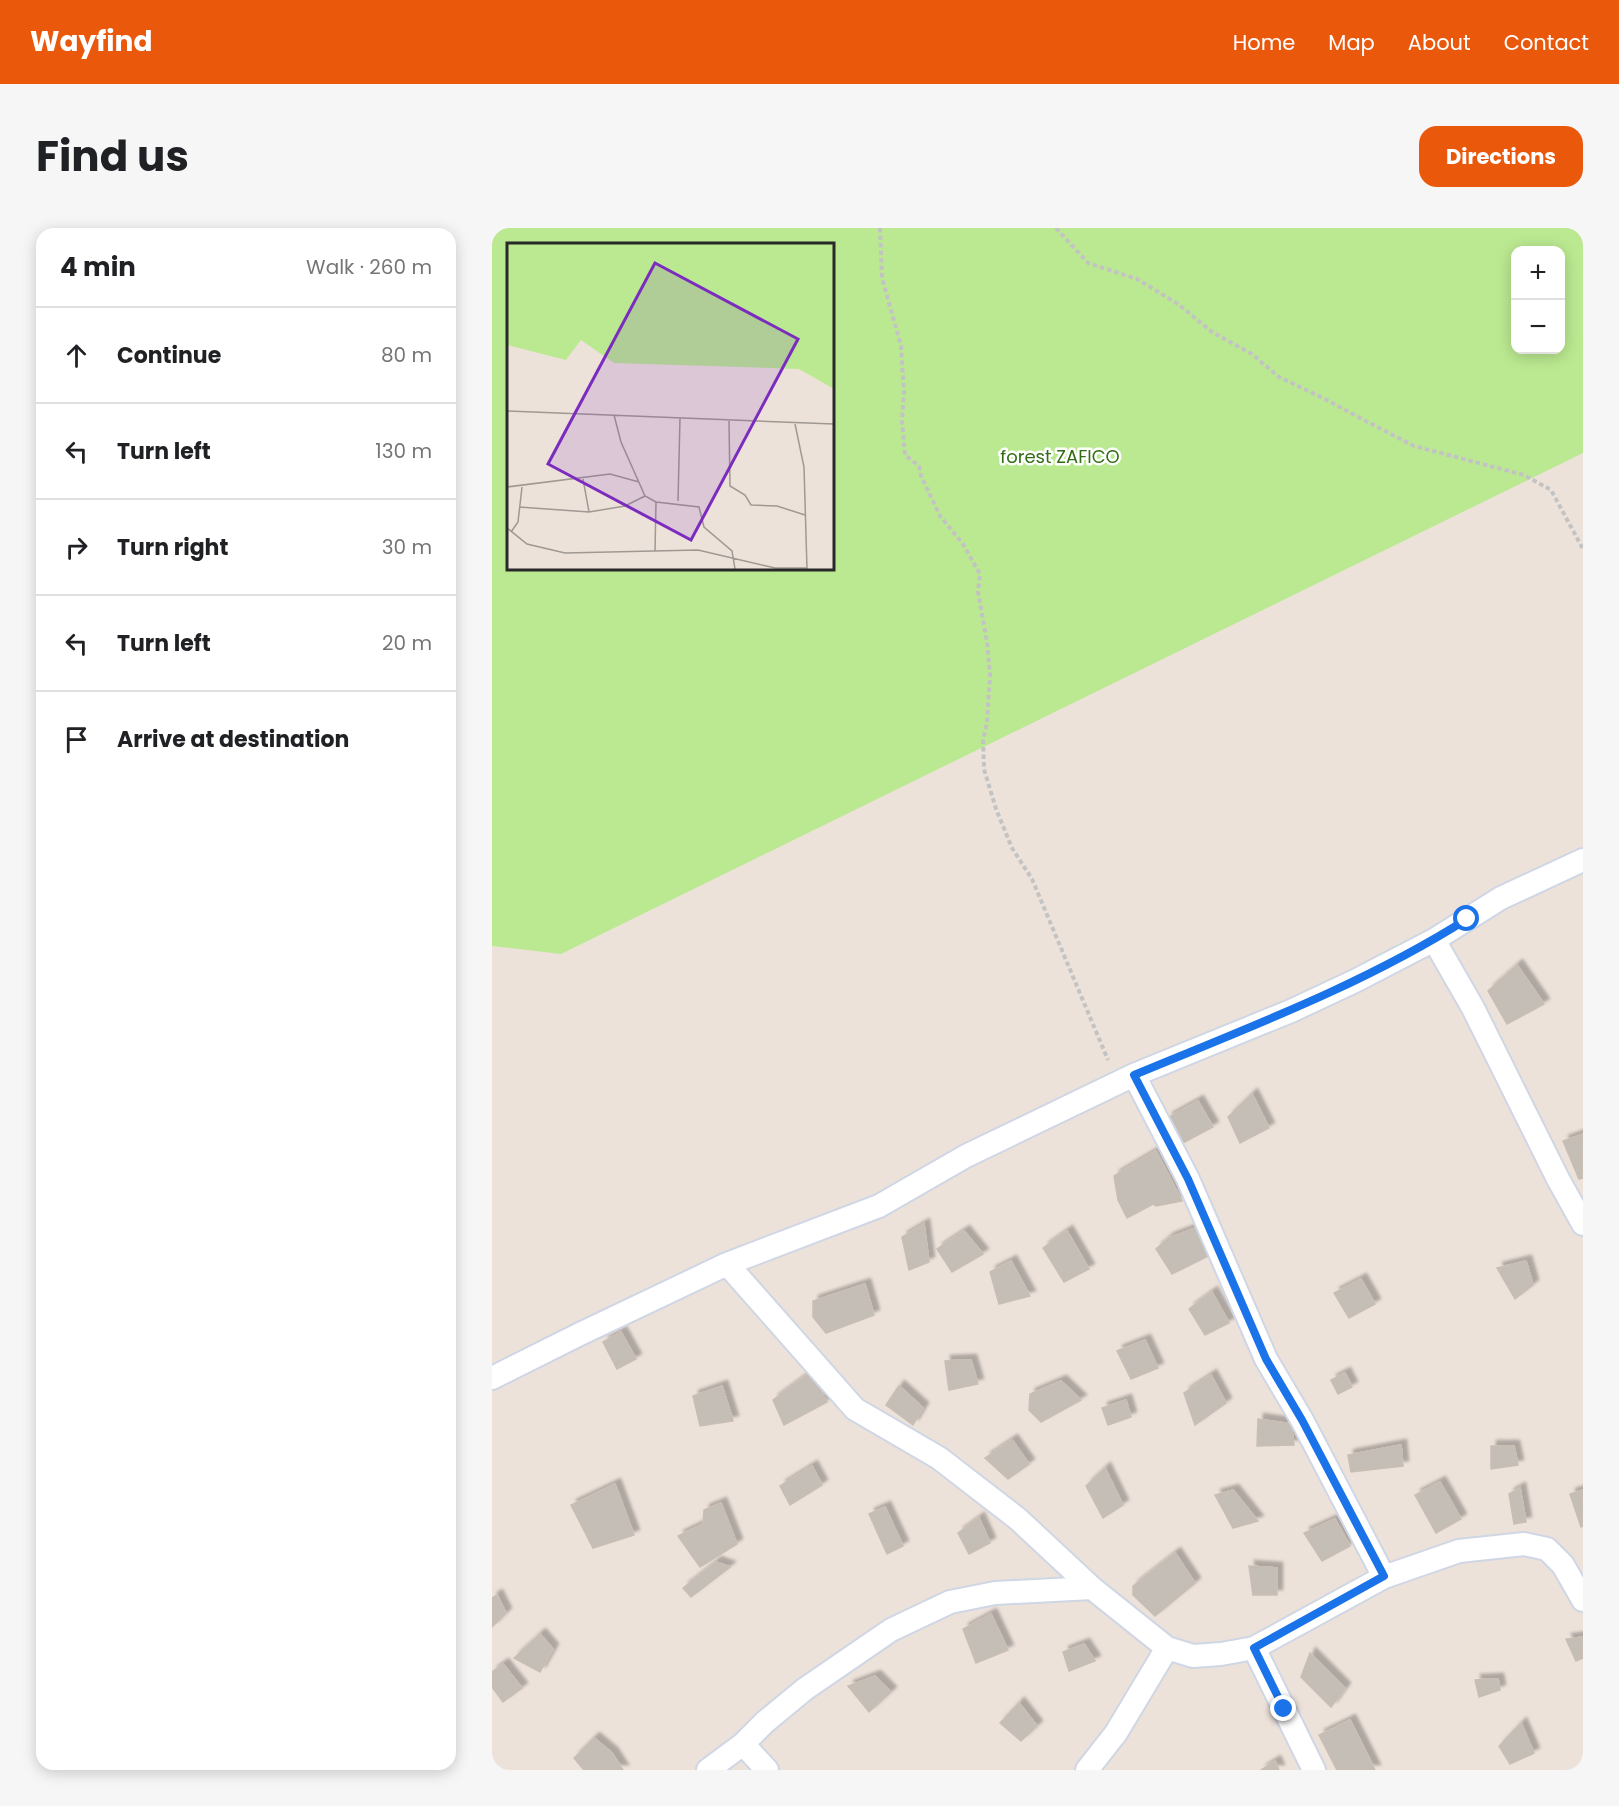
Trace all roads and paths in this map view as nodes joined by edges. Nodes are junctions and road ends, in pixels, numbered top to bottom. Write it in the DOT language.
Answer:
graph roads {
  1 [pos="880,228"];
  2 [pos="1056,228"];
  3 [pos="1583,549"];
  4 [pos="1583,860"];
  5 [pos="1434,940"];
  6 [pos="1126,1079"];
  7 [pos="1583,1224"];
  8 [pos="727,1264"];
  9 [pos="492,1378"];
  10 [pos="1384,1576"];
  11 [pos="1092,1588"];
  12 [pos="1583,1600"];
  13 [pos="1167,1648"];
  14 [pos="1254,1648"];
  15 [pos="743,1744"];
  16 [pos="708,1770"];
  17 [pos="767,1770"];
  18 [pos="1087,1770"];
  19 [pos="1314,1770"];
  1 -- 6 [label="path"];
  2 -- 3 [label="path"];
  4 -- 5 [label="street"];
  5 -- 6 [label="street"];
  5 -- 7 [label="street"];
  6 -- 8 [label="street"];
  6 -- 10 [label="street"];
  8 -- 9 [label="street"];
  8 -- 11 [label="street"];
  10 -- 12 [label="street"];
  10 -- 14 [label="street"];
  11 -- 13 [label="street"];
  11 -- 15 [label="street"];
  13 -- 14 [label="street"];
  13 -- 18 [label="street"];
  14 -- 19 [label="street"];
  15 -- 16 [label="street"];
  15 -- 17 [label="street"];
}
